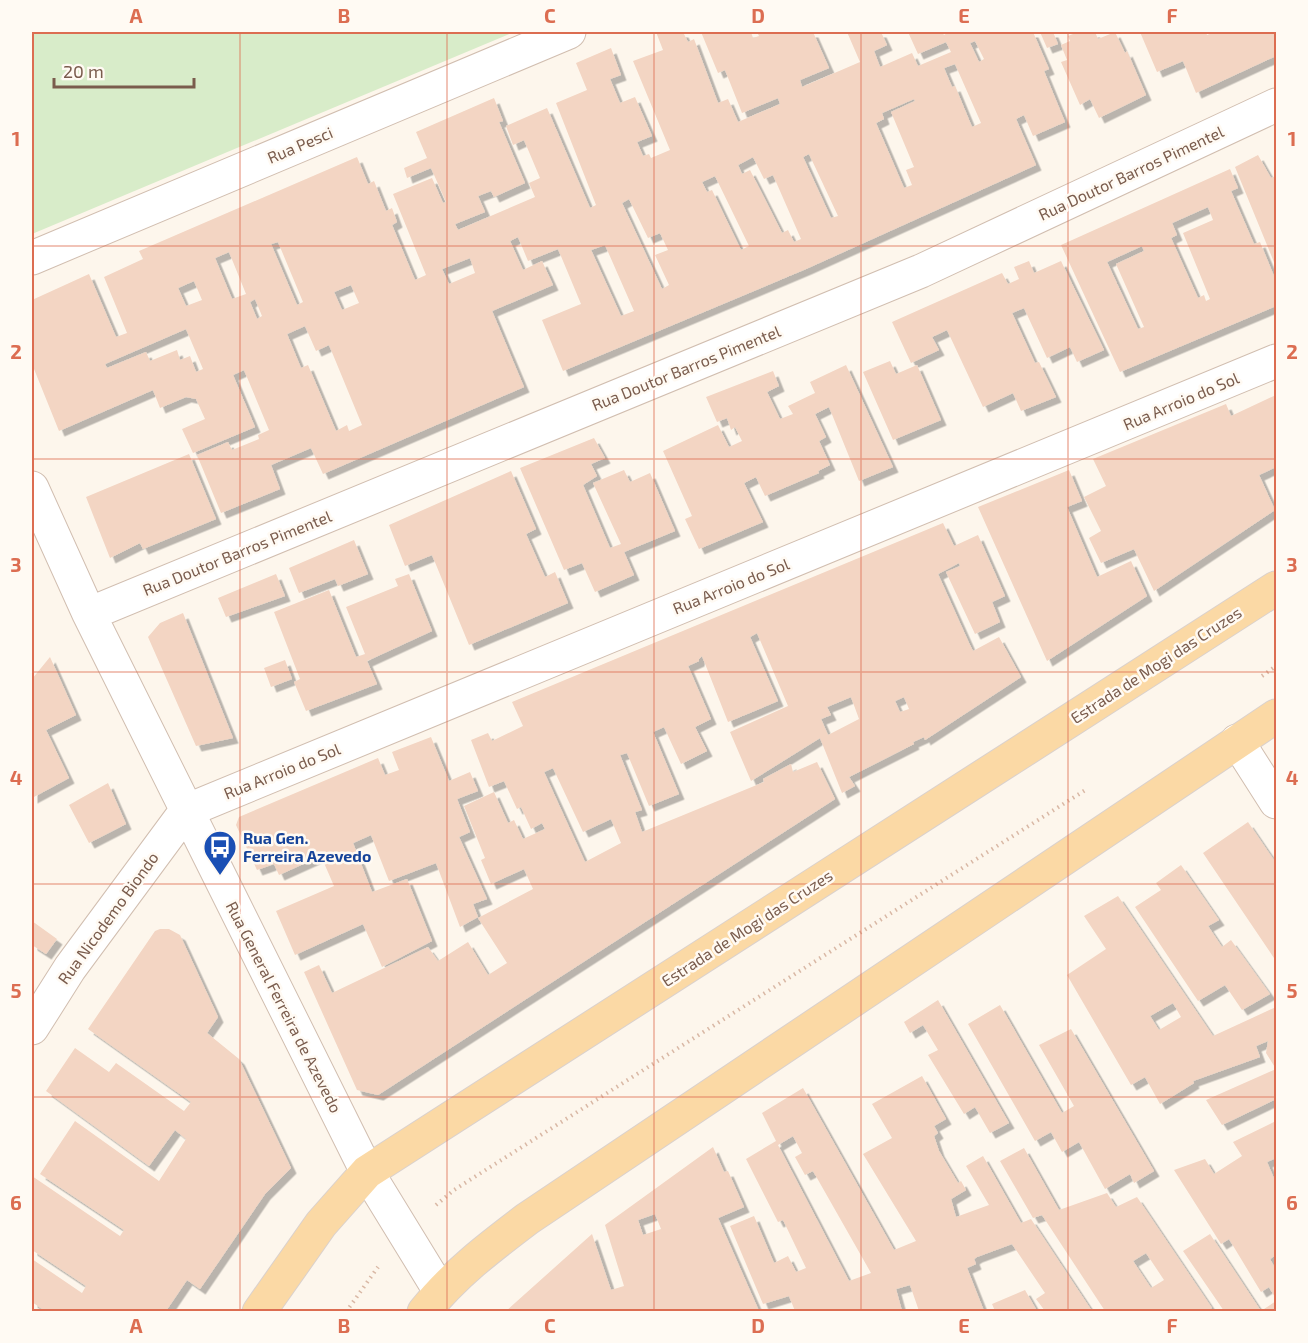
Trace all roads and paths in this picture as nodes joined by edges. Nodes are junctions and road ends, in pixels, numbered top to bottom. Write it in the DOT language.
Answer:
graph roads {
  1 [pos="568,32"];
  2 [pos="1276,105"];
  3 [pos="32,258"];
  4 [pos="1276,361"];
  5 [pos="32,488"];
  6 [pos="1276,588"];
  7 [pos="89,614"];
  8 [pos="1276,666"];
  9 [pos="1257,679"];
  10 [pos="1276,716"];
  11 [pos="1237,741"];
  12 [pos="1090,788"];
  13 [pos="1276,802"];
  14 [pos="186,811"];
  15 [pos="32,1028"];
  16 [pos="367,1172"];
  17 [pos="405,1230"];
  18 [pos="432,1301"];
  19 [pos="259,1311"];
  20 [pos="346,1311"];
  1 -- 3 [label="street, Rua Pesci"];
  2 -- 7 [label="street, Rua Doutor Barros Pimentel"];
  4 -- 14 [label="street, Rua Arroio do Sol"];
  5 -- 7 [label="street, Rua General Ferreira de Azevedo"];
  6 -- 16 [label="main road, Estrada de Mogi das Cruzes"];
  7 -- 14 [label="street, Rua General Ferreira de Azevedo"];
  8 -- 9 [label="path"];
  10 -- 11 [label="main road"];
  11 -- 13 [label="street"];
  11 -- 18 [label="main road"];
  12 -- 17 [label="path"];
  14 -- 15 [label="street, Rua Nicodemo Biondo"];
  14 -- 16 [label="street, Rua General Ferreira de Azevedo"];
  16 -- 17 [label="street, Rua General Ferreira de Azevedo"];
  16 -- 19 [label="main road, Estrada de Mogi das Cruzes"];
  17 -- 18 [label="street, Rua General Ferreira de Azevedo"];
  17 -- 20 [label="path"];
}
